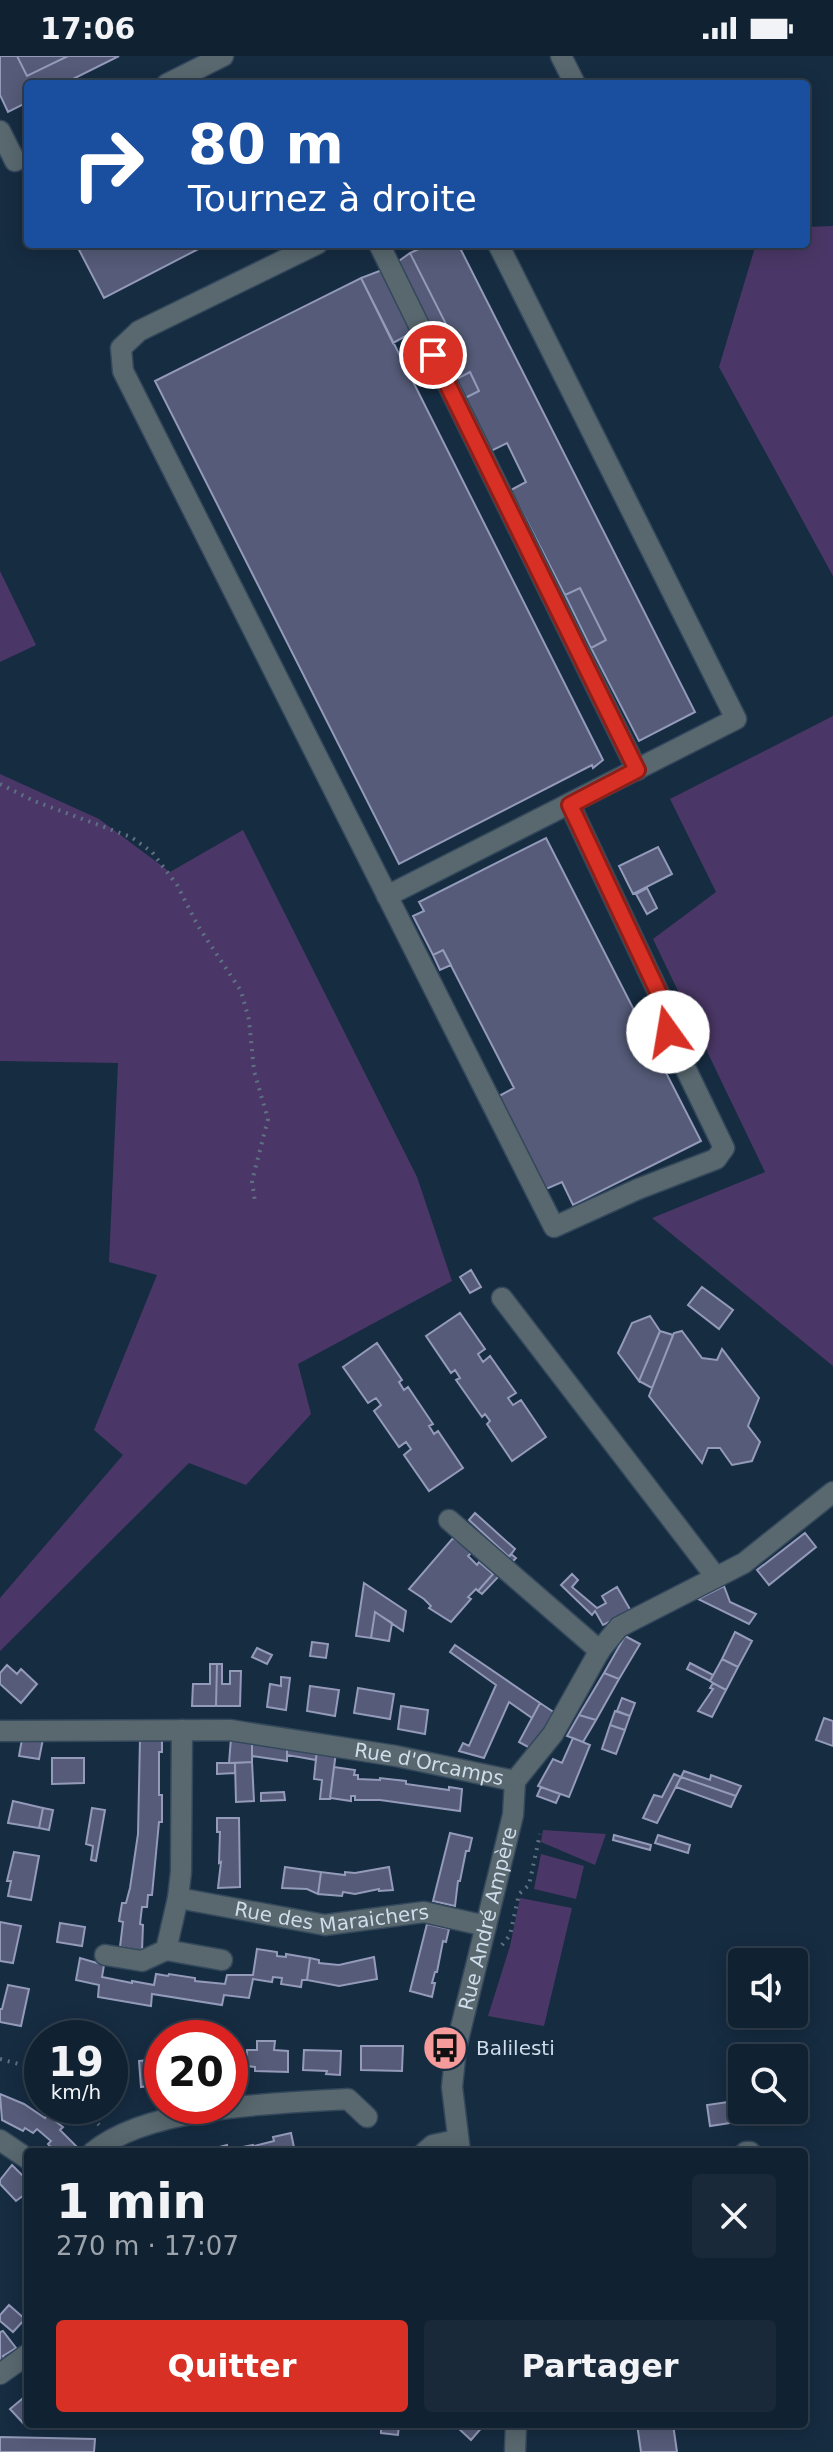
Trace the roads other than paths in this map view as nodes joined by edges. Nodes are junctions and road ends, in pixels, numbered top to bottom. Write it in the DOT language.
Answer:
graph roads {
  1 [pos="223,56"];
  2 [pos="561,56"];
  3 [pos="175,80"];
  4 [pos="573,80"];
  5 [pos="0,131"];
  6 [pos="14,161"];
  7 [pos="309,248"];
  8 [pos="381,248"];
  9 [pos="500,248"];
  10 [pos="637,770"];
  11 [pos="570,805"];
  12 [pos="387,896"];
  13 [pos="502,1298"];
  14 [pos="833,1492"];
  15 [pos="449,1520"];
  16 [pos="716,1577"];
  17 [pos="600,1651"];
  18 [pos="182,1730"];
  19 [pos="0,1733"];
  20 [pos="515,1781"];
  21 [pos="178,1898"];
  22 [pos="486,1926"];
  23 [pos="166,1950"];
  24 [pos="105,1955"];
  25 [pos="222,1960"];
  26 [pos="367,2117"];
  27 [pos="0,2140"];
  28 [pos="458,2146"];
  29 [pos="98,2148"];
  30 [pos="430,2148"];
  31 [pos="24,2156"];
  32 [pos="24,2357"];
  33 [pos="0,2374"];
  34 [pos="516,2428"];
  35 [pos="515,2452"];
  1 -- 3 [label="street"];
  2 -- 4 [label="street"];
  5 -- 6 [label="street"];
  7 -- 12 [label="street"];
  8 -- 10 [label="street"];
  9 -- 10 [label="street"];
  10 -- 11 [label="street"];
  11 -- 12 [label="street"];
  11 -- 12 [label="street"];
  13 -- 16 [label="street"];
  14 -- 16 [label="street, Rue d'Orcamps"];
  15 -- 17 [label="street"];
  16 -- 17 [label="street, Rue d'Orcamps"];
  17 -- 20 [label="street, Rue d'Orcamps"];
  18 -- 19 [label="street, Rue d'Orcamps"];
  18 -- 20 [label="street, Rue d'Orcamps"];
  18 -- 21 [label="street"];
  20 -- 22 [label="street, Rue André Ampère"];
  21 -- 22 [label="street, Rue des Maraichers"];
  21 -- 23 [label="street"];
  22 -- 28 [label="street, Rue André Ampère"];
  23 -- 24 [label="street"];
  23 -- 25 [label="street"];
  26 -- 29 [label="street"];
  27 -- 31 [label="street"];
  28 -- 30 [label="street"];
  32 -- 33 [label="street"];
  34 -- 35 [label="street"];
}
